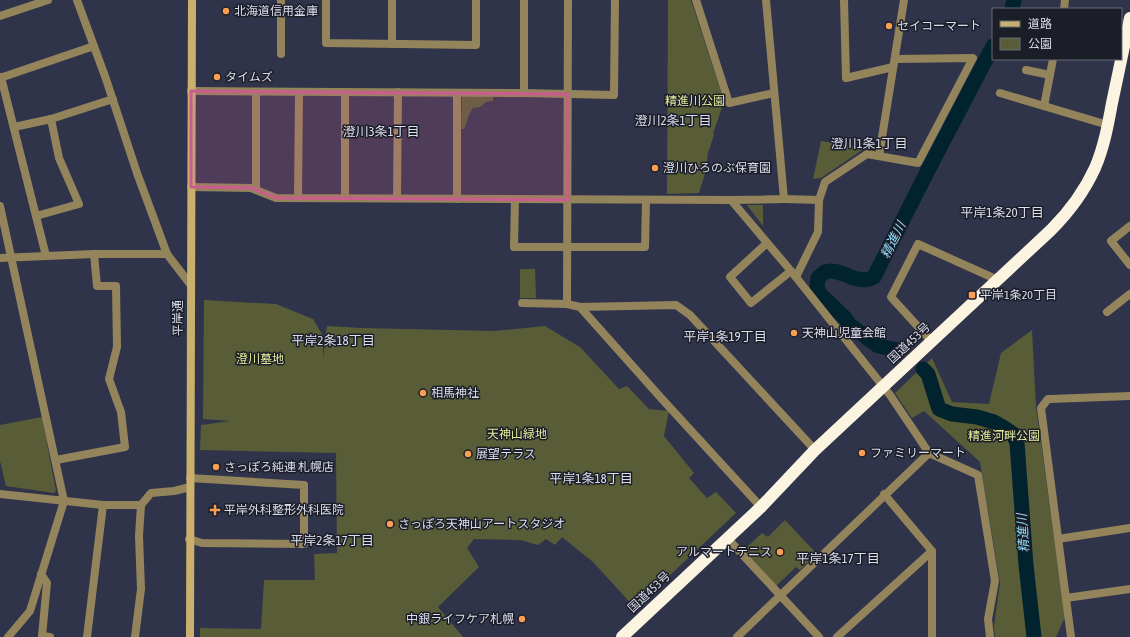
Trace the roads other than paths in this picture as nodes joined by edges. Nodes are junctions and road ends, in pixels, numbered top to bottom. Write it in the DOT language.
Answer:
graph roads {
  1 [pos="48,0"];
  2 [pos="77,0"];
  3 [pos="192,0"];
  4 [pos="281,0"];
  5 [pos="326,0"];
  6 [pos="392,0"];
  7 [pos="476,0"];
  8 [pos="524,0"];
  9 [pos="568,0"];
  10 [pos="615,0"];
  11 [pos="696,0"];
  12 [pos="766,0"];
  13 [pos="844,0"];
  14 [pos="904,0"];
  15 [pos="0,16"];
  16 [pos="1130,18"];
  17 [pos="392,44"];
  18 [pos="94,46"];
  19 [pos="281,54"];
  20 [pos="1122,57"];
  21 [pos="1053,60"];
  22 [pos="1121,60"];
  23 [pos="894,63"];
  24 [pos="1026,70"];
  25 [pos="1050,75"];
  26 [pos="1,78"];
  27 [pos="191,91"];
  28 [pos="256,92"];
  29 [pos="299,92"];
  30 [pos="345,92"];
  31 [pos="398,92"];
  32 [pos="774,92"];
  33 [pos="457,93"];
  34 [pos="524,93"];
  35 [pos="1000,93"];
  36 [pos="568,94"];
  37 [pos="113,99"];
  38 [pos="1044,106"];
  39 [pos="51,119"];
  40 [pos="1108,125"];
  41 [pos="14,128"];
  42 [pos="879,156"];
  43 [pos="191,187"];
  44 [pos="256,190"];
  45 [pos="298,198"];
  46 [pos="345,198"];
  47 [pos="397,198"];
  48 [pos="457,199"];
  49 [pos="514,199"];
  50 [pos="784,199"];
  51 [pos="568,200"];
  52 [pos="646,200"];
  53 [pos="731,200"];
  54 [pos="819,200"];
  55 [pos="0,206"];
  56 [pos="36,216"];
  57 [pos="1130,226"];
  58 [pos="767,243"];
  59 [pos="568,246"];
  60 [pos="94,254"];
  61 [pos="167,254"];
  62 [pos="46,256"];
  63 [pos="0,258"];
  64 [pos="12,258"];
  65 [pos="1130,265"];
  66 [pos="793,274"];
  67 [pos="998,280"];
  68 [pos="190,284"];
  69 [pos="1130,294"];
  70 [pos="522,303"];
  71 [pos="567,304"];
  72 [pos="580,307"];
  73 [pos="1107,312"];
  74 [pos="932,342"];
  75 [pos="883,387"];
  76 [pos="1130,396"];
  77 [pos="815,450"];
  78 [pos="929,453"];
  79 [pos="56,460"];
  80 [pos="190,478"];
  81 [pos="190,487"];
  82 [pos="0,494"];
  83 [pos="884,494"];
  84 [pos="64,501"];
  85 [pos="103,505"];
  86 [pos="141,505"];
  87 [pos="761,507"];
  88 [pos="1130,528"];
  89 [pos="728,538"];
  90 [pos="1058,538"];
  91 [pos="189,539"];
  92 [pos="932,550"];
  93 [pos="41,574"];
  94 [pos="1130,589"];
  95 [pos="780,596"];
  96 [pos="1066,598"];
  97 [pos="8,637"];
  98 [pos="44,637"];
  99 [pos="87,637"];
  100 [pos="135,637"];
  101 [pos="190,637"];
  102 [pos="622,637"];
  103 [pos="737,637"];
  104 [pos="818,637"];
  105 [pos="837,637"];
  106 [pos="932,637"];
  107 [pos="990,637"];
  108 [pos="1071,637"];
  1 -- 15 [label="street"];
  2 -- 18 [label="street"];
  3 -- 27 [label="street, 平岸通"];
  4 -- 19 [label="street"];
  5 -- 17 [label="street"];
  6 -- 17 [label="street"];
  7 -- 17 [label="street"];
  8 -- 34 [label="street"];
  9 -- 36 [label="street"];
  10 -- 36 [label="street"];
  11 -- 32 [label="street"];
  12 -- 32 [label="street"];
  13 -- 23 [label="street"];
  14 -- 23 [label="street"];
  16 -- 20 [label="highway, 国道453号"];
  18 -- 26 [label="street"];
  18 -- 37 [label="street"];
  21 -- 25 [label="street"];
  22 -- 40 [label="highway, 国道453号"];
  23 -- 42 [label="street"];
  23 -- 42 [label="street"];
  24 -- 25 [label="street"];
  25 -- 38 [label="street"];
  26 -- 41 [label="street"];
  27 -- 28 [label="street"];
  27 -- 43 [label="street, 平岸通"];
  28 -- 29 [label="street"];
  28 -- 44 [label="street"];
  29 -- 30 [label="street"];
  29 -- 45 [label="street"];
  30 -- 31 [label="street"];
  30 -- 46 [label="street"];
  31 -- 33 [label="street"];
  31 -- 47 [label="street"];
  32 -- 50 [label="street"];
  33 -- 34 [label="street"];
  33 -- 48 [label="street"];
  34 -- 36 [label="street"];
  35 -- 38 [label="street"];
  36 -- 51 [label="street"];
  37 -- 39 [label="street"];
  37 -- 61 [label="street"];
  38 -- 40 [label="street"];
  39 -- 41 [label="street"];
  39 -- 56 [label="street"];
  40 -- 67 [label="highway, 国道453号"];
  41 -- 56 [label="street"];
  42 -- 54 [label="street"];
  43 -- 44 [label="street"];
  43 -- 68 [label="street, 平岸通"];
  44 -- 45 [label="street"];
  45 -- 46 [label="street"];
  46 -- 47 [label="street"];
  47 -- 48 [label="street"];
  48 -- 49 [label="street"];
  49 -- 51 [label="street"];
  49 -- 59 [label="street"];
  50 -- 53 [label="street"];
  50 -- 54 [label="street"];
  51 -- 52 [label="street"];
  51 -- 59 [label="street"];
  52 -- 53 [label="street"];
  52 -- 59 [label="street"];
  53 -- 58 [label="street"];
  54 -- 66 [label="street"];
  55 -- 64 [label="street"];
  56 -- 62 [label="street"];
  57 -- 65 [label="street"];
  58 -- 66 [label="street"];
  58 -- 66 [label="street"];
  59 -- 71 [label="street"];
  60 -- 61 [label="street"];
  60 -- 62 [label="street"];
  60 -- 79 [label="street"];
  61 -- 68 [label="street"];
  62 -- 64 [label="street"];
  63 -- 64 [label="street"];
  64 -- 79 [label="street"];
  66 -- 75 [label="street"];
  67 -- 74 [label="highway, 国道453号"];
  67 -- 74 [label="street"];
  68 -- 80 [label="street, 平岸通"];
  69 -- 73 [label="street"];
  70 -- 71 [label="street"];
  71 -- 72 [label="street"];
  72 -- 77 [label="street"];
  72 -- 87 [label="street"];
  74 -- 75 [label="highway, 国道453号"];
  75 -- 77 [label="highway, 国道453号"];
  75 -- 78 [label="street"];
  76 -- 90 [label="street"];
  77 -- 87 [label="highway, 国道453号"];
  78 -- 83 [label="street"];
  78 -- 107 [label="street"];
  79 -- 84 [label="street"];
  80 -- 81 [label="street, 平岸通"];
  80 -- 91 [label="street"];
  81 -- 86 [label="street"];
  81 -- 91 [label="street, 平岸通"];
  82 -- 84 [label="street"];
  83 -- 92 [label="street"];
  83 -- 95 [label="street"];
  84 -- 85 [label="street"];
  84 -- 93 [label="street"];
  85 -- 86 [label="street"];
  85 -- 99 [label="street"];
  86 -- 100 [label="street"];
  87 -- 89 [label="highway, 国道453号"];
  88 -- 90 [label="street"];
  89 -- 95 [label="street"];
  89 -- 102 [label="highway, 国道453号"];
  90 -- 96 [label="street"];
  91 -- 101 [label="street, 平岸通"];
  92 -- 105 [label="street"];
  92 -- 106 [label="street"];
  93 -- 97 [label="street"];
  93 -- 98 [label="street"];
  94 -- 96 [label="street"];
  95 -- 103 [label="street"];
  95 -- 104 [label="street"];
  96 -- 108 [label="street"];
}
